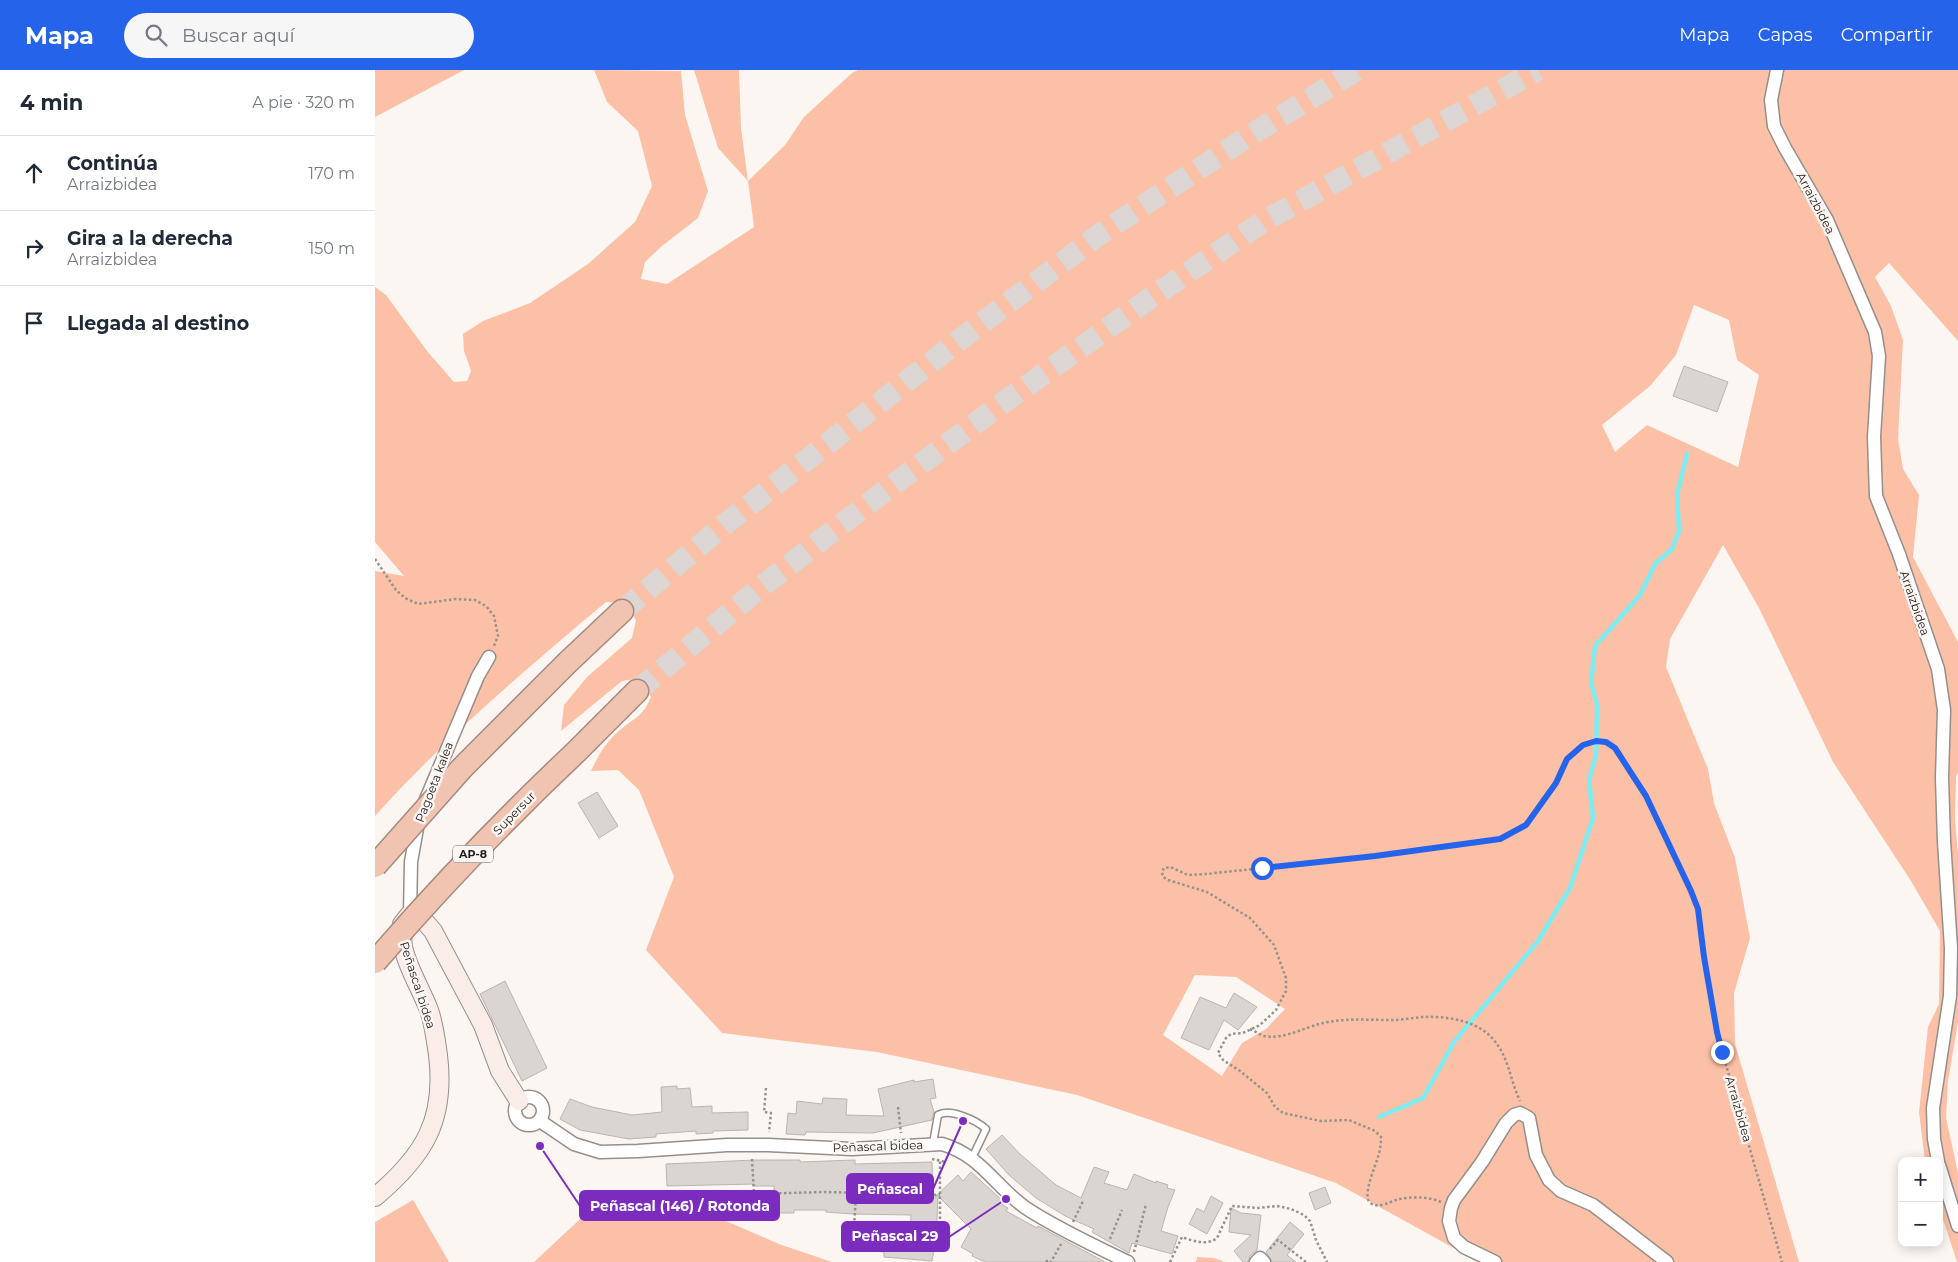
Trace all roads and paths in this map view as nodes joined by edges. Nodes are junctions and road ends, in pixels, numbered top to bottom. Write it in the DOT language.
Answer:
graph roads {
  1 [pos="1777,70"];
  2 [pos="375,559"];
  3 [pos="622,611"];
  4 [pos="489,657"];
  5 [pos="637,691"];
  6 [pos="375,866"];
  7 [pos="410,914"];
  8 [pos="375,962"];
  9 [pos="1251,1030"];
  10 [pos="766,1088"];
  11 [pos="519,1102"];
  12 [pos="898,1107"];
  13 [pos="1529,1118"];
  14 [pos="540,1120"];
  15 [pos="769,1128"];
  16 [pos="901,1132"];
  17 [pos="933,1143"];
  18 [pos="752,1152"];
  19 [pos="1937,1157"];
  20 [pos="972,1158"];
  21 [pos="951,1163"];
  22 [pos="1943,1178"];
  23 [pos="856,1192"];
  24 [pos="940,1194"];
  25 [pos="375,1197"];
  26 [pos="1083,1201"];
  27 [pos="1146,1204"];
  28 [pos="1451,1208"];
  29 [pos="1122,1210"];
  30 [pos="1074,1220"];
  31 [pos="1958,1226"];
  32 [pos="1067,1232"];
  33 [pos="1111,1238"];
  34 [pos="1277,1240"];
  35 [pos="1136,1247"];
  36 [pos="1046,1262"];
  37 [pos="1128,1262"];
  38 [pos="1170,1262"];
  39 [pos="1257,1262"];
  40 [pos="1264,1262"];
  41 [pos="1306,1262"];
  42 [pos="1327,1262"];
  43 [pos="1495,1262"];
  44 [pos="1667,1262"];
  45 [pos="1782,1262"];
  1 -- 19 [label="street, Arraizbidea"];
  2 -- 4 [label="path"];
  3 -- 6 [label="highway, bridge"];
  4 -- 7 [label="street, Pagoeta kalea"];
  5 -- 8 [label="highway, Supersur / AP-8, bridge"];
  7 -- 11 [label="street"];
  7 -- 25 [label="street, Peñascal bidea"];
  9 -- 13 [label="path"];
  9 -- 28 [label="path, Arraizbidea"];
  9 -- 45 [label="path, Arraizbidea"];
  10 -- 15 [label="path"];
  11 -- 14 [label="street"];
  11 -- 14 [label="street"];
  12 -- 16 [label="path"];
  13 -- 28 [label="street"];
  13 -- 44 [label="street"];
  14 -- 17 [label="street, Peñascal bidea"];
  17 -- 20 [label="street, Peñascal bidea"];
  17 -- 20 [label="lane"];
  18 -- 23 [label="path"];
  20 -- 32 [label="street, Peñascal bidea"];
  21 -- 24 [label="path"];
  22 -- 31 [label="street"];
  23 -- 24 [label="path"];
  23 -- 24 [label="path"];
  26 -- 30 [label="path"];
  27 -- 35 [label="path"];
  28 -- 43 [label="street"];
  29 -- 33 [label="path"];
  32 -- 36 [label="path"];
  32 -- 37 [label="street, Peñascal bidea"];
  34 -- 41 [label="path"];
  38 -- 42 [label="path"];
  39 -- 40 [label="street"];
}
